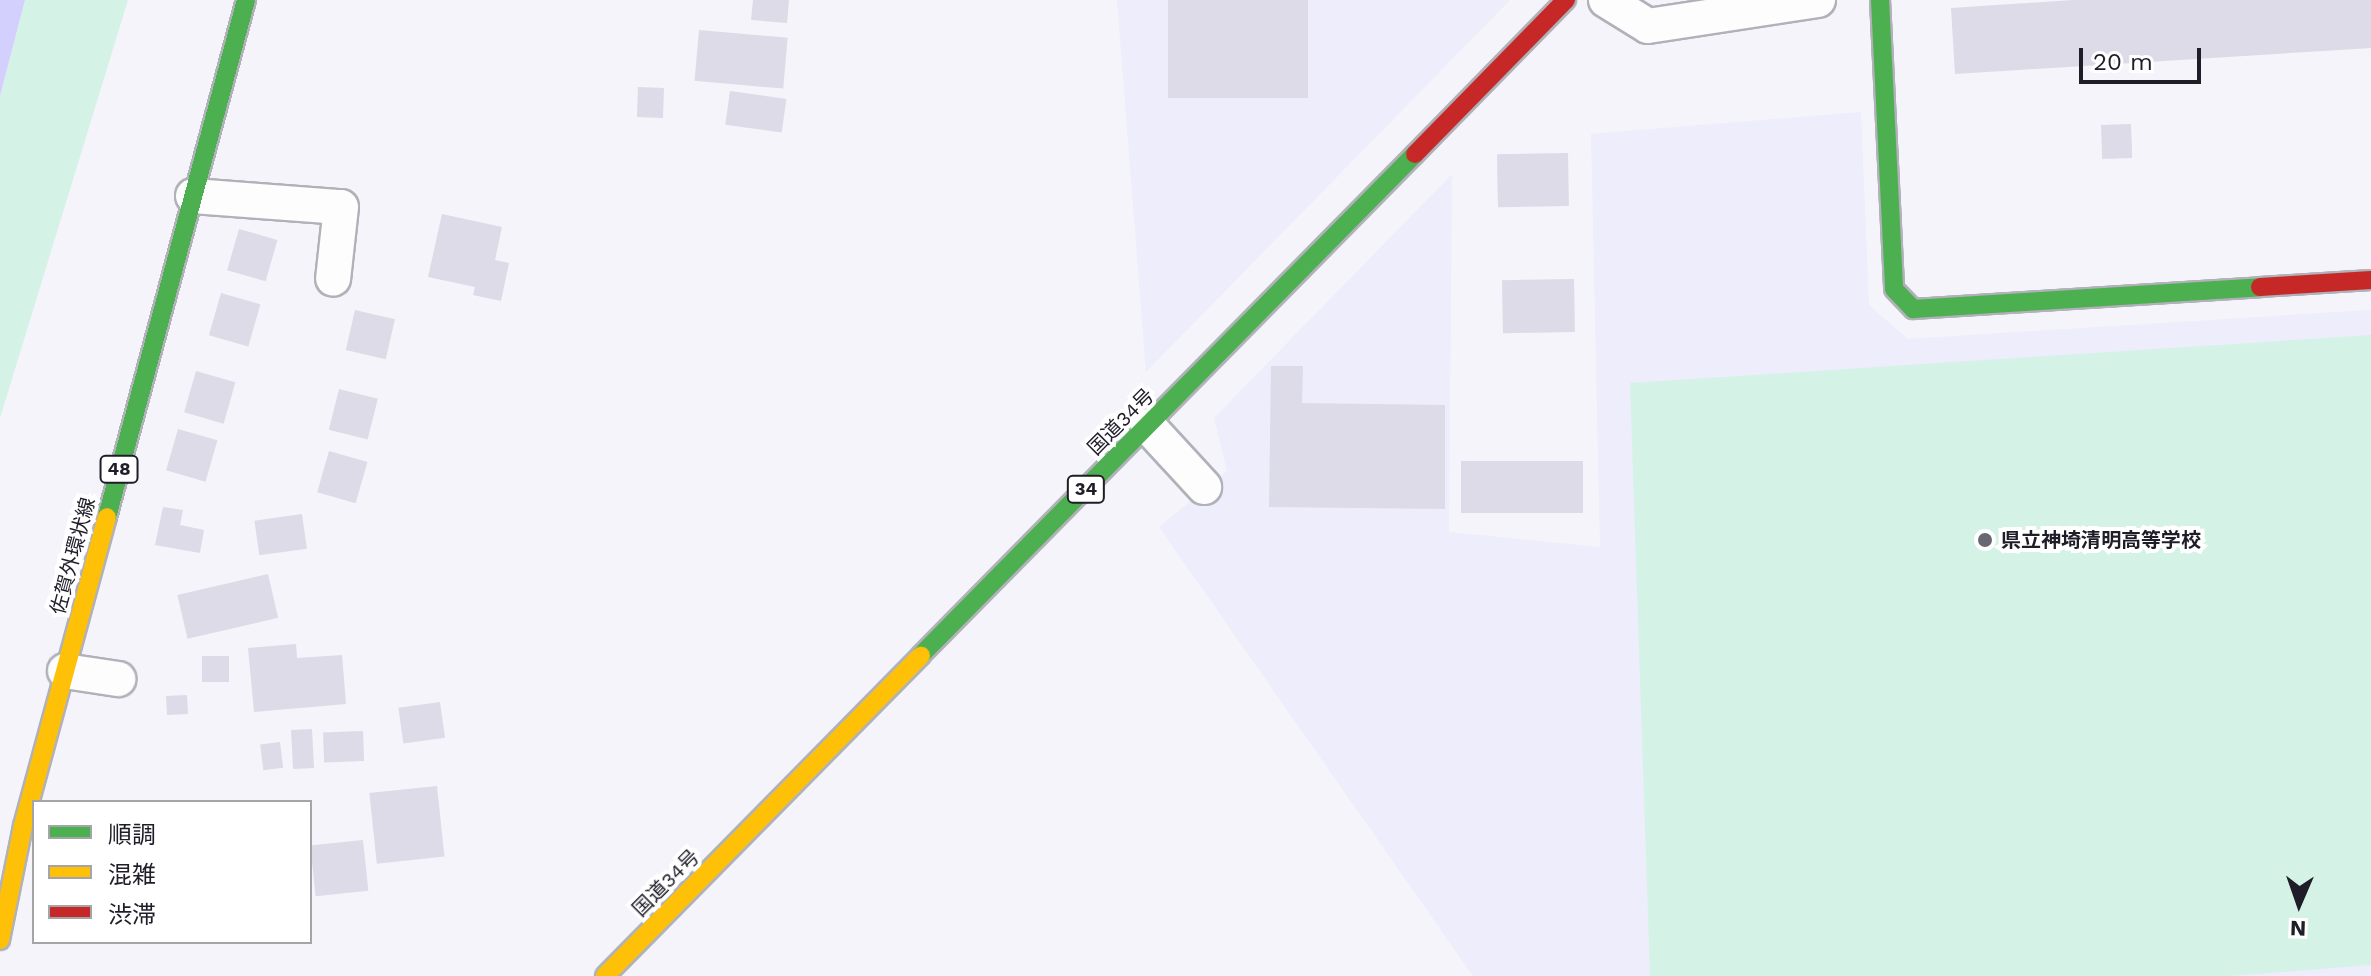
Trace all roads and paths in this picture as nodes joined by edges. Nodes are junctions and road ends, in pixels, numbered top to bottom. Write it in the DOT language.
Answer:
graph roads {
  1 [pos="246,0"];
  2 [pos="1566,0"];
  3 [pos="1606,0"];
  4 [pos="1818,0"];
  5 [pos="1880,0"];
  6 [pos="193,196"];
  7 [pos="333,279"];
  8 [pos="2371,280"];
  9 [pos="1148,426"];
  10 [pos="1204,487"];
  11 [pos="65,671"];
  12 [pos="118,679"];
  13 [pos="0,940"];
  14 [pos="605,976"];
  1 -- 6 [label="main road, 佐賀外環状線 / 48"];
  2 -- 9 [label="main road, 国道34号 / 34"];
  3 -- 4 [label="street"];
  5 -- 8 [label="main road"];
  6 -- 7 [label="street"];
  6 -- 11 [label="main road, 佐賀外環状線 / 48"];
  9 -- 10 [label="street"];
  9 -- 14 [label="main road, 国道34号 / 34"];
  11 -- 12 [label="street"];
  11 -- 13 [label="main road, 佐賀外環状線 / 48"];
}
